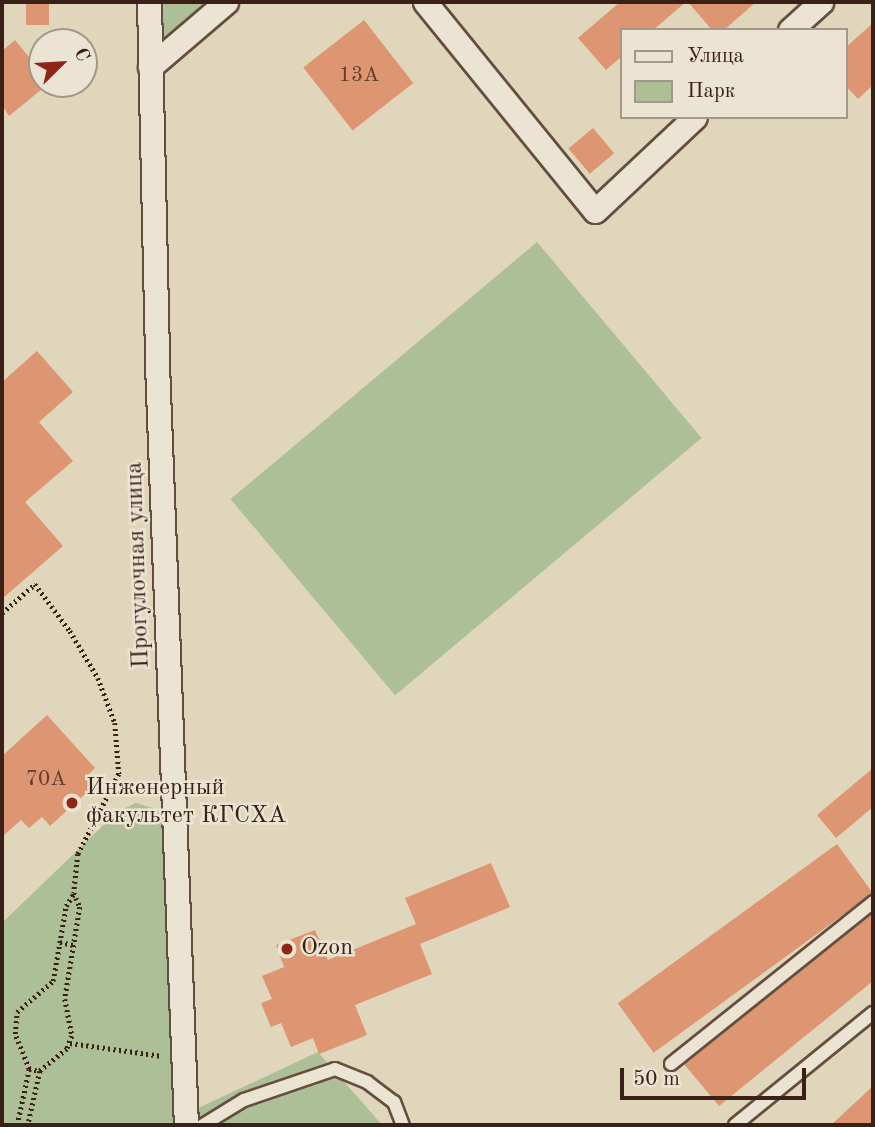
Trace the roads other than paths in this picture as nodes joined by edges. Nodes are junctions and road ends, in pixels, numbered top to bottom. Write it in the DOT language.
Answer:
graph roads {
  1 [pos="149,2"];
  2 [pos="226,2"];
  3 [pos="425,2"];
  4 [pos="821,2"];
  5 [pos="792,28"];
  6 [pos="150,67"];
  7 [pos="693,119"];
  8 [pos="873,902"];
  9 [pos="873,1013"];
  10 [pos="671,1064"];
  11 [pos="186,1125"];
  12 [pos="203,1125"];
  13 [pos="403,1125"];
  14 [pos="735,1125"];
  1 -- 6 [label="street, Прогулочная улица"];
  2 -- 6 [label="street"];
  3 -- 7 [label="street"];
  4 -- 5 [label="street"];
  6 -- 11 [label="street, Прогулочная улица"];
  8 -- 10 [label="lane"];
  9 -- 14 [label="lane"];
  12 -- 13 [label="lane"];
}
